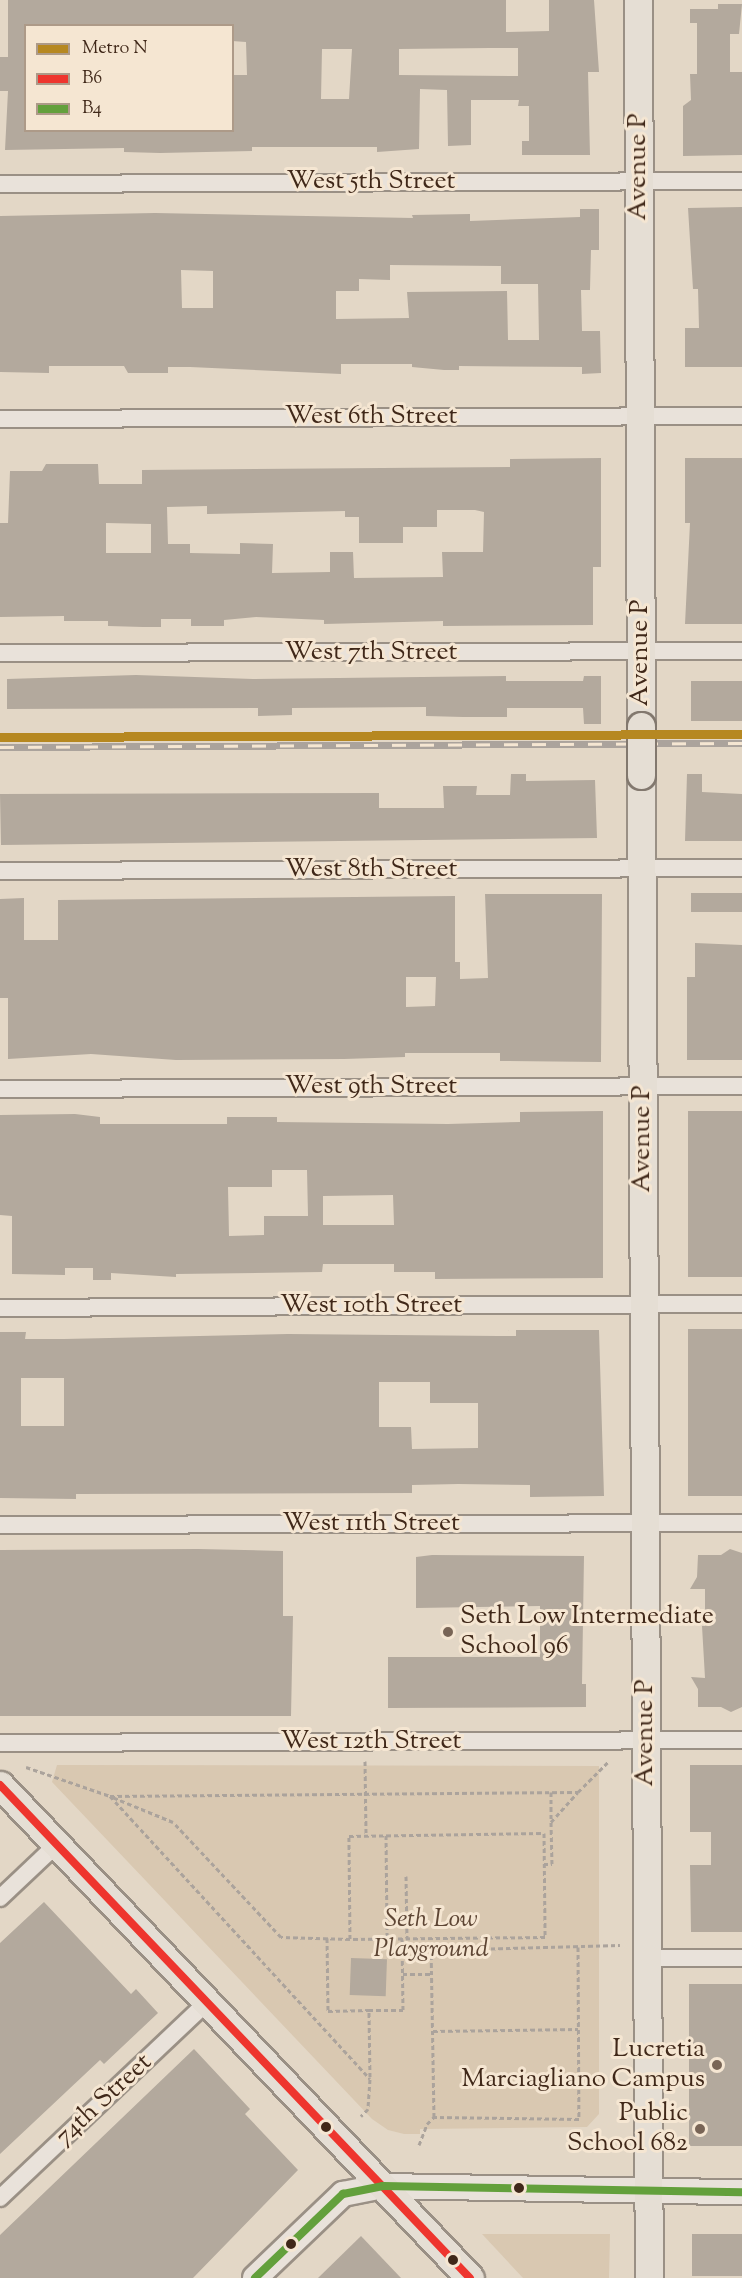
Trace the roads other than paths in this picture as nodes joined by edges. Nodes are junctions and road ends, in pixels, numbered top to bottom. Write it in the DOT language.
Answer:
graph roads {
  1 [pos="638,0"];
  2 [pos="639,181"];
  3 [pos="742,181"];
  4 [pos="0,184"];
  5 [pos="640,416"];
  6 [pos="742,416"];
  7 [pos="0,419"];
  8 [pos="742,651"];
  9 [pos="641,652"];
  10 [pos="0,653"];
  11 [pos="742,868"];
  12 [pos="642,869"];
  13 [pos="0,871"];
  14 [pos="643,1086"];
  15 [pos="742,1086"];
  16 [pos="0,1089"];
  17 [pos="644,1304"];
  18 [pos="742,1304"];
  19 [pos="0,1308"];
  20 [pos="644,1523"];
  21 [pos="742,1523"];
  22 [pos="0,1525"];
  23 [pos="742,1740"];
  24 [pos="645,1741"];
  25 [pos="0,1743"];
  26 [pos="0,1785"];
  27 [pos="56,1845"];
  28 [pos="0,1898"];
  29 [pos="648,1958"];
  30 [pos="742,1958"];
  31 [pos="207,2002"];
  32 [pos="383,2186"];
  33 [pos="649,2193"];
  34 [pos="742,2193"];
  35 [pos="0,2198"];
  36 [pos="255,2278"];
  37 [pos="470,2278"];
  38 [pos="649,2278"];
  1 -- 2 [label="main road, Avenue P"];
  2 -- 3 [label="street, West 5th Street"];
  2 -- 4 [label="street, West 5th Street"];
  2 -- 5 [label="main road, Avenue P"];
  5 -- 6 [label="street, West 6th Street"];
  5 -- 7 [label="street, West 6th Street"];
  5 -- 9 [label="main road, Avenue P"];
  8 -- 9 [label="street, West 7th Street"];
  9 -- 10 [label="street, West 7th Street"];
  9 -- 12 [label="main road, Avenue P, bridge"];
  11 -- 12 [label="street, West 8th Street"];
  12 -- 13 [label="street, West 8th Street"];
  12 -- 14 [label="main road, Avenue P"];
  14 -- 15 [label="street, West 9th Street"];
  14 -- 16 [label="street, West 9th Street"];
  14 -- 17 [label="main road, Avenue P"];
  17 -- 18 [label="street, West 10th Street"];
  17 -- 19 [label="street, West 10th Street"];
  17 -- 20 [label="main road, Avenue P"];
  20 -- 21 [label="street, West 11th Street"];
  20 -- 22 [label="street, West 11th Street"];
  20 -- 24 [label="main road, Avenue P"];
  23 -- 24 [label="street, West 12th Street"];
  24 -- 25 [label="street, West 12th Street"];
  24 -- 29 [label="main road, Avenue P"];
  26 -- 27 [label="main road"];
  27 -- 28 [label="street"];
  27 -- 31 [label="main road"];
  29 -- 30 [label="street"];
  29 -- 33 [label="main road, Avenue P"];
  31 -- 32 [label="main road"];
  31 -- 35 [label="street, 74th Street"];
  32 -- 33 [label="main road"];
  32 -- 36 [label="main road"];
  32 -- 37 [label="main road"];
  33 -- 34 [label="main road"];
  33 -- 38 [label="main road, Avenue P"];
}
